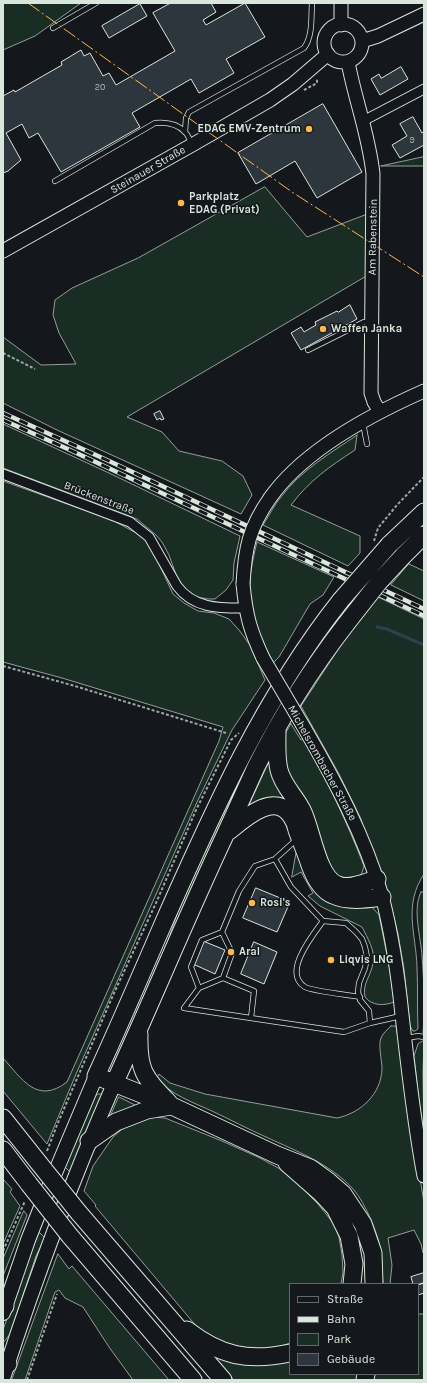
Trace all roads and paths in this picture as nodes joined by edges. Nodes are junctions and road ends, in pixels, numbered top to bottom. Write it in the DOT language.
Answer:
graph roads {
  1 [pos="96,3"];
  2 [pos="312,3"];
  3 [pos="341,3"];
  4 [pos="424,14"];
  5 [pos="342,25"];
  6 [pos="53,28"];
  7 [pos="362,41"];
  8 [pos="328,54"];
  9 [pos="348,62"];
  10 [pos="424,89"];
  11 [pos="363,121"];
  12 [pos="186,132"];
  13 [pos="192,145"];
  14 [pos="55,181"];
  15 [pos="3,251"];
  16 [pos="371,322"];
  17 [pos="308,350"];
  18 [pos="3,353"];
  19 [pos="35,369"];
  20 [pos="424,391"];
  21 [pos="380,412"];
  22 [pos="363,422"];
  23 [pos="367,444"];
  24 [pos="3,474"];
  25 [pos="424,477"];
  26 [pos="424,512"];
  27 [pos="424,535"];
  28 [pos="381,544"];
  29 [pos="245,608"];
  30 [pos="3,666"];
  31 [pos="277,729"];
  32 [pos="226,733"];
  33 [pos="226,833"];
  34 [pos="300,836"];
  35 [pos="275,859"];
  36 [pos="376,879"];
  37 [pos="382,897"];
  38 [pos="323,921"];
  39 [pos="222,932"];
  40 [pos="223,978"];
  41 [pos="199,988"];
  42 [pos="360,997"];
  43 [pos="402,1016"];
  44 [pos="251,1018"];
  45 [pos="370,1023"];
  46 [pos="140,1028"];
  47 [pos="405,1038"];
  48 [pos="424,1038"];
  49 [pos="96,1076"];
  50 [pos="114,1084"];
  51 [pos="172,1106"];
  52 [pos="3,1118"];
  53 [pos="89,1140"];
  54 [pos="6,1156"];
  55 [pos="277,1156"];
  56 [pos="424,1176"];
  57 [pos="352,1283"];
  58 [pos="374,1283"];
  59 [pos="57,1294"];
  60 [pos="4,1309"];
  61 [pos="163,1311"];
  62 [pos="289,1353"];
  63 [pos="5,1368"];
  64 [pos="27,1380"];
  65 [pos="193,1380"];
  66 [pos="223,1380"];
  1 -- 6 [label="lane"];
  2 -- 12 [label="lane"];
  3 -- 5 [label="main road"];
  4 -- 7 [label="main road"];
  5 -- 7 [label="main road"];
  5 -- 8 [label="main road"];
  7 -- 9 [label="main road"];
  8 -- 9 [label="main road"];
  8 -- 13 [label="main road, Steinauer Straße"];
  9 -- 11 [label="main road, Am Rabenstein"];
  10 -- 11 [label="street"];
  11 -- 16 [label="main road, Am Rabenstein"];
  12 -- 13 [label="lane"];
  12 -- 14 [label="lane"];
  13 -- 15 [label="main road, Steinauer Straße"];
  16 -- 17 [label="lane"];
  16 -- 21 [label="main road, Am Rabenstein"];
  18 -- 19 [label="path"];
  20 -- 21 [label="main road, Michelsrombacher Straße"];
  21 -- 22 [label="main road, Michelsrombacher Straße"];
  22 -- 23 [label="lane"];
  22 -- 29 [label="main road, Michelsrombacher Straße, bridge"];
  24 -- 29 [label="street, Brückenstraße"];
  25 -- 28 [label="path"];
  26 -- 28 [label="highway"];
  27 -- 31 [label="highway, bridge"];
  28 -- 49 [label="highway, bridge"];
  29 -- 36 [label="main road, Michelsrombacher Straße, bridge"];
  30 -- 32 [label="path"];
  31 -- 33 [label="highway"];
  31 -- 36 [label="highway"];
  33 -- 34 [label="highway"];
  33 -- 46 [label="highway"];
  34 -- 35 [label="lane"];
  34 -- 37 [label="highway"];
  35 -- 38 [label="lane"];
  35 -- 39 [label="lane"];
  36 -- 37 [label="main road, Michelsrombacher Straße"];
  37 -- 43 [label="main road, Michelsrombacher Straße"];
  38 -- 42 [label="lane"];
  38 -- 42 [label="lane"];
  39 -- 40 [label="lane"];
  39 -- 41 [label="lane"];
  40 -- 41 [label="lane"];
  40 -- 44 [label="lane"];
  41 -- 44 [label="lane"];
  42 -- 45 [label="lane"];
  43 -- 45 [label="lane"];
  43 -- 47 [label="main road, Michelsrombacher Straße"];
  44 -- 45 [label="lane"];
  46 -- 50 [label="highway"];
  46 -- 51 [label="highway"];
  47 -- 48 [label="lane"];
  47 -- 56 [label="main road, Michelsrombacher Straße"];
  49 -- 50 [label="highway"];
  49 -- 60 [label="main road"];
  50 -- 51 [label="highway"];
  50 -- 53 [label="main road"];
  51 -- 53 [label="highway"];
  51 -- 55 [label="highway"];
  52 -- 61 [label="highway, bridge"];
  53 -- 63 [label="main road"];
  54 -- 65 [label="highway, bridge"];
  55 -- 57 [label="highway"];
  55 -- 58 [label="highway"];
  59 -- 64 [label="path"];
  61 -- 62 [label="highway"];
  61 -- 66 [label="highway"];
}
